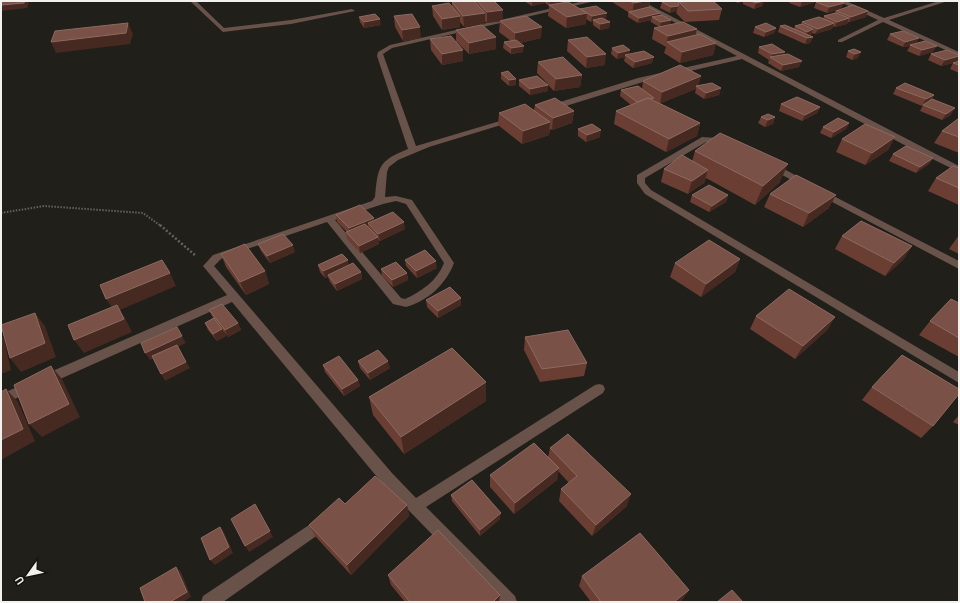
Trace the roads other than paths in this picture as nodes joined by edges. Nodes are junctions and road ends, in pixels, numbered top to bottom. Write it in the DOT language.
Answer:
graph roads {
  1 [pos="193,1"];
  2 [pos="592,1"];
  3 [pos="638,1"];
  4 [pos="841,1"];
  5 [pos="945,1"];
  6 [pos="352,11"];
  7 [pos="883,20"];
  8 [pos="840,41"];
  9 [pos="959,54"];
  10 [pos="741,57"];
  11 [pos="542,111"];
  12 [pos="519,118"];
  13 [pos="735,148"];
  14 [pos="413,150"];
  15 [pos="760,160"];
  16 [pos="959,169"];
  17 [pos="375,203"];
  18 [pos="329,220"];
  19 [pos="959,265"];
  20 [pos="233,297"];
  21 [pos="959,378"];
  22 [pos="599,389"];
  23 [pos="1,400"];
  24 [pos="387,478"];
  25 [pos="374,486"];
  26 [pos="414,507"];
  27 [pos="336,513"];
  28 [pos="210,602"];
  29 [pos="509,602"];
  1 -- 6 [label="street"];
  2 -- 14 [label="street"];
  3 -- 10 [label="street"];
  4 -- 7 [label="street"];
  5 -- 7 [label="street"];
  7 -- 8 [label="street"];
  7 -- 9 [label="street"];
  10 -- 11 [label="street"];
  10 -- 16 [label="street"];
  12 -- 14 [label="street"];
  13 -- 21 [label="street"];
  14 -- 17 [label="street"];
  15 -- 19 [label="street"];
  17 -- 18 [label="street"];
  17 -- 18 [label="street"];
  18 -- 20 [label="street"];
  20 -- 23 [label="street"];
  20 -- 24 [label="street"];
  22 -- 26 [label="street"];
  24 -- 25 [label="street"];
  24 -- 26 [label="street"];
  26 -- 29 [label="street"];
  27 -- 28 [label="street"];
}
